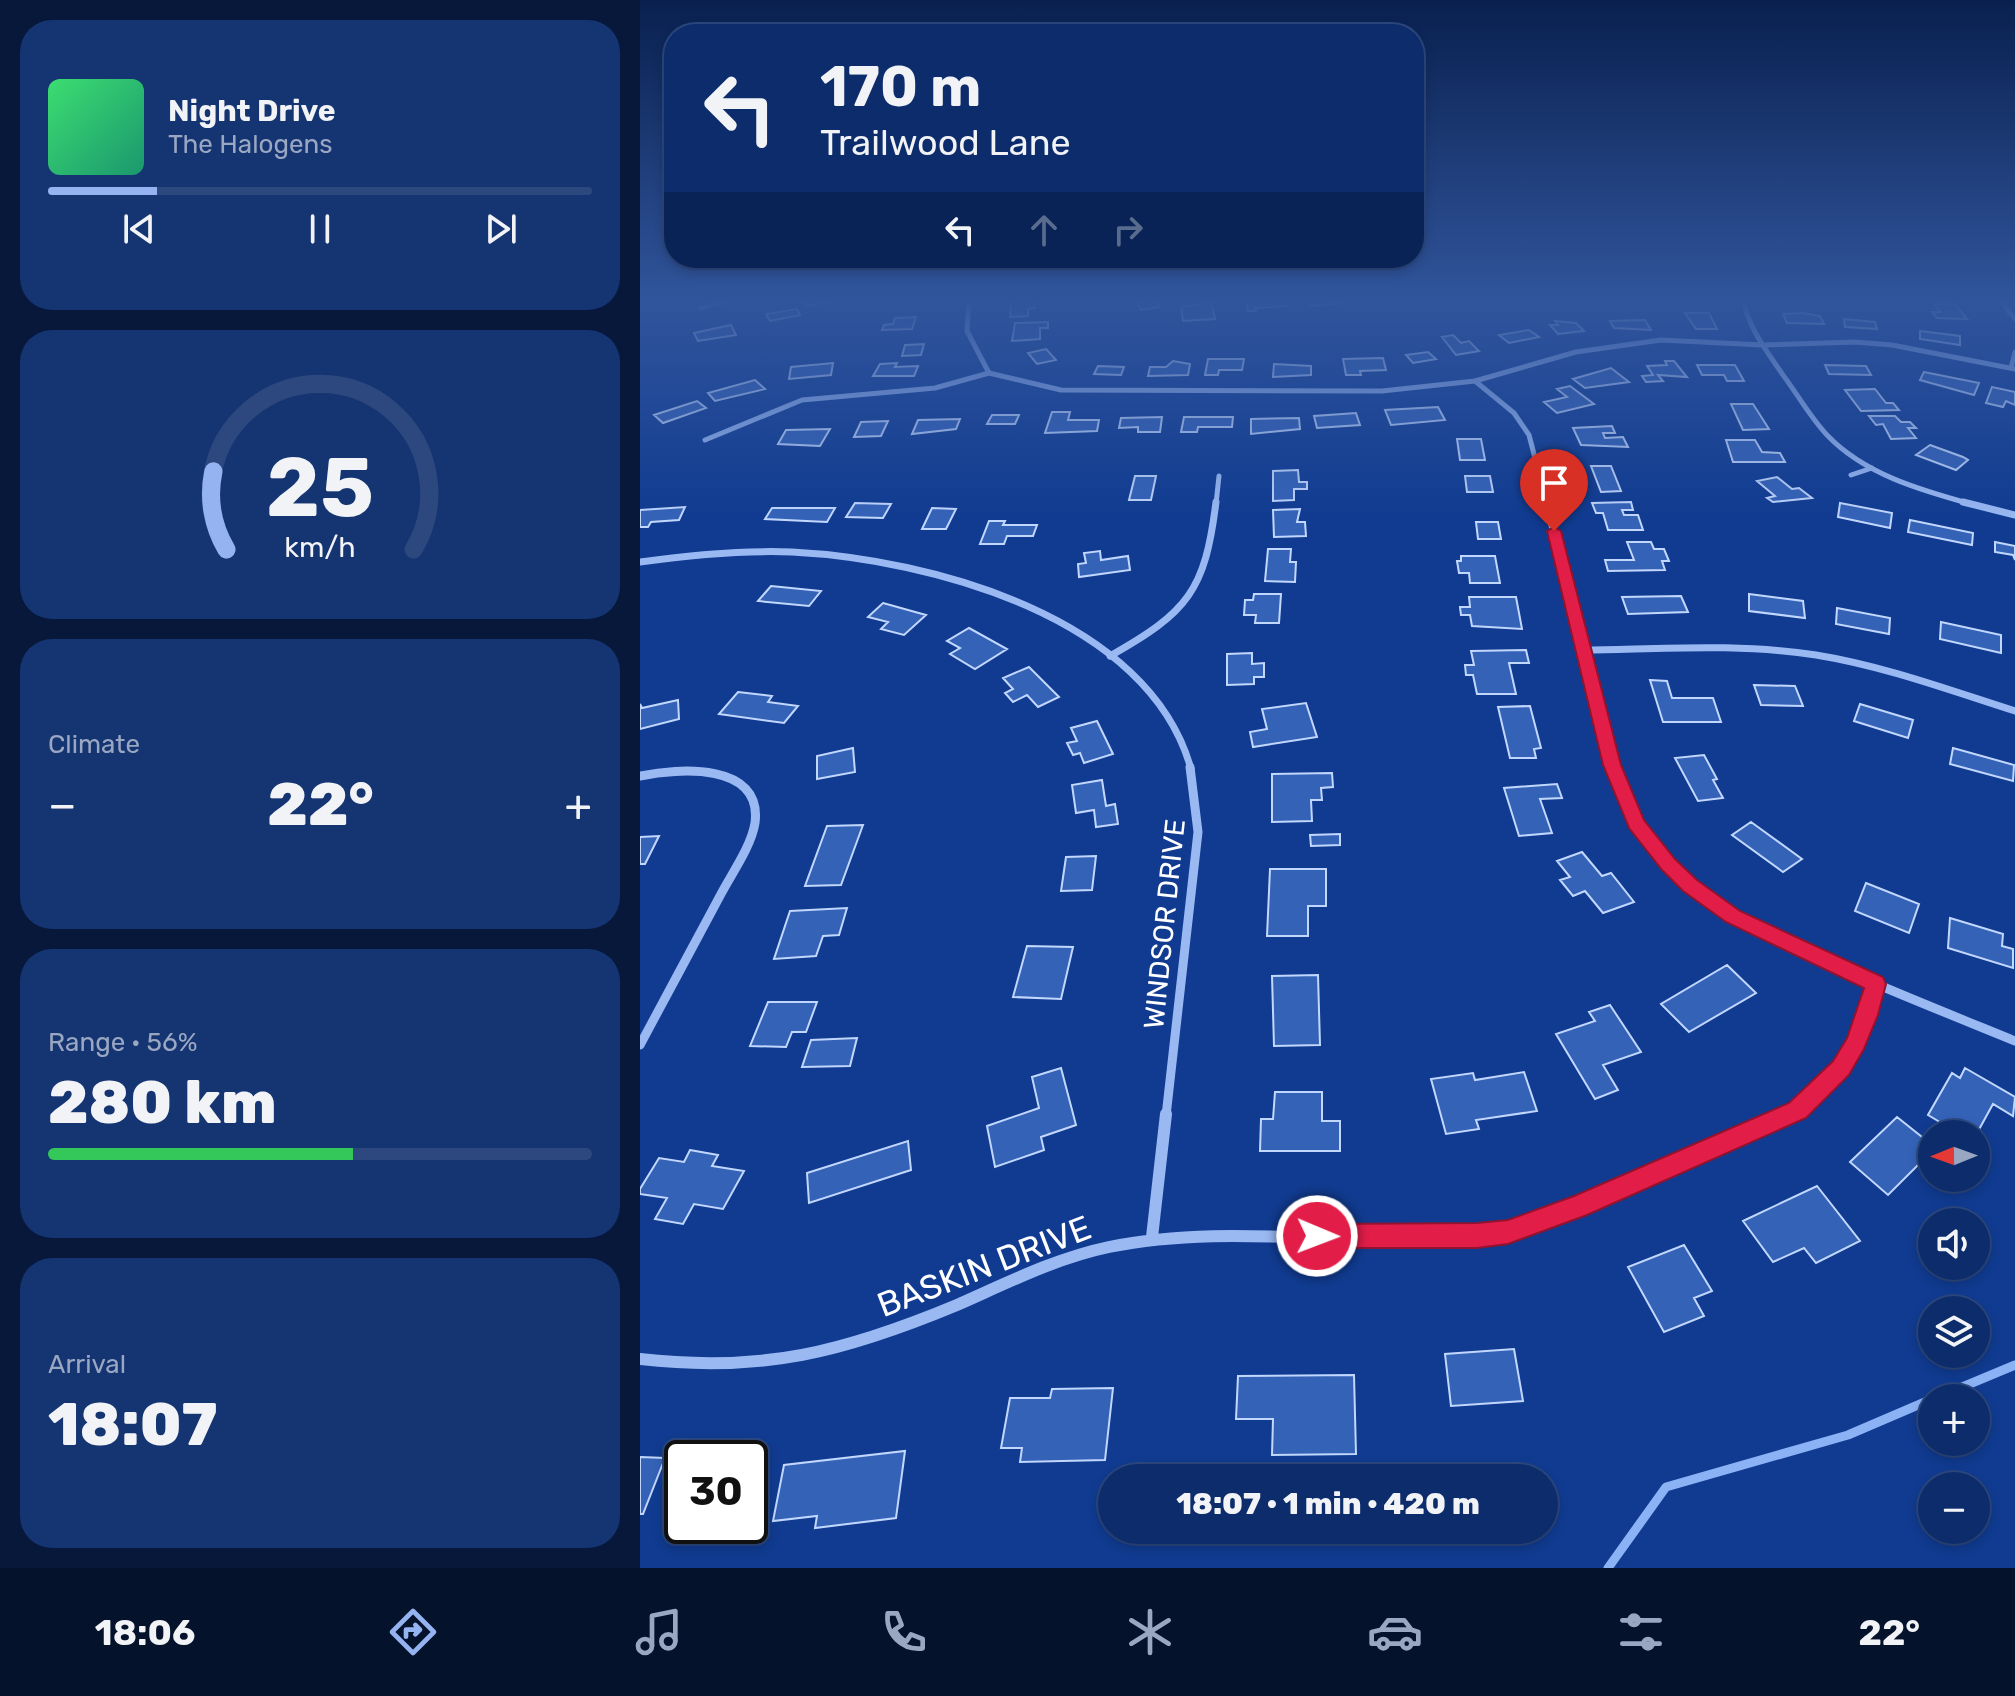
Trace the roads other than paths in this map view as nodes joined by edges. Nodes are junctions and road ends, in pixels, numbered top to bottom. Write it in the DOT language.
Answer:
graph roads {
  1 [pos="1506,372"];
  2 [pos="1782,372"];
  3 [pos="989,373"];
  4 [pos="1475,381"];
  5 [pos="705,440"];
  6 [pos="1872,468"];
  7 [pos="1851,475"];
  8 [pos="1219,476"];
  9 [pos="2015,515"];
  10 [pos="640,562"];
  11 [pos="1584,650"];
  12 [pos="1110,656"];
  13 [pos="2015,711"];
  14 [pos="640,776"];
  15 [pos="1876,984"];
  16 [pos="2015,1041"];
  17 [pos="640,1045"];
  18 [pos="1152,1237"];
  19 [pos="640,1359"];
  1 -- 4 [label="street"];
  2 -- 6 [label="street"];
  3 -- 4 [label="street"];
  3 -- 5 [label="street"];
  4 -- 11 [label="street"];
  6 -- 7 [label="street"];
  6 -- 9 [label="street"];
  8 -- 12 [label="street"];
  10 -- 12 [label="street, WINDSOR DRIVE"];
  11 -- 13 [label="street"];
  11 -- 15 [label="street"];
  12 -- 18 [label="street, WINDSOR DRIVE"];
  14 -- 17 [label="street"];
  15 -- 16 [label="street"];
  15 -- 18 [label="street, BASKIN DRIVE"];
  18 -- 19 [label="street, BASKIN DRIVE"];
}
